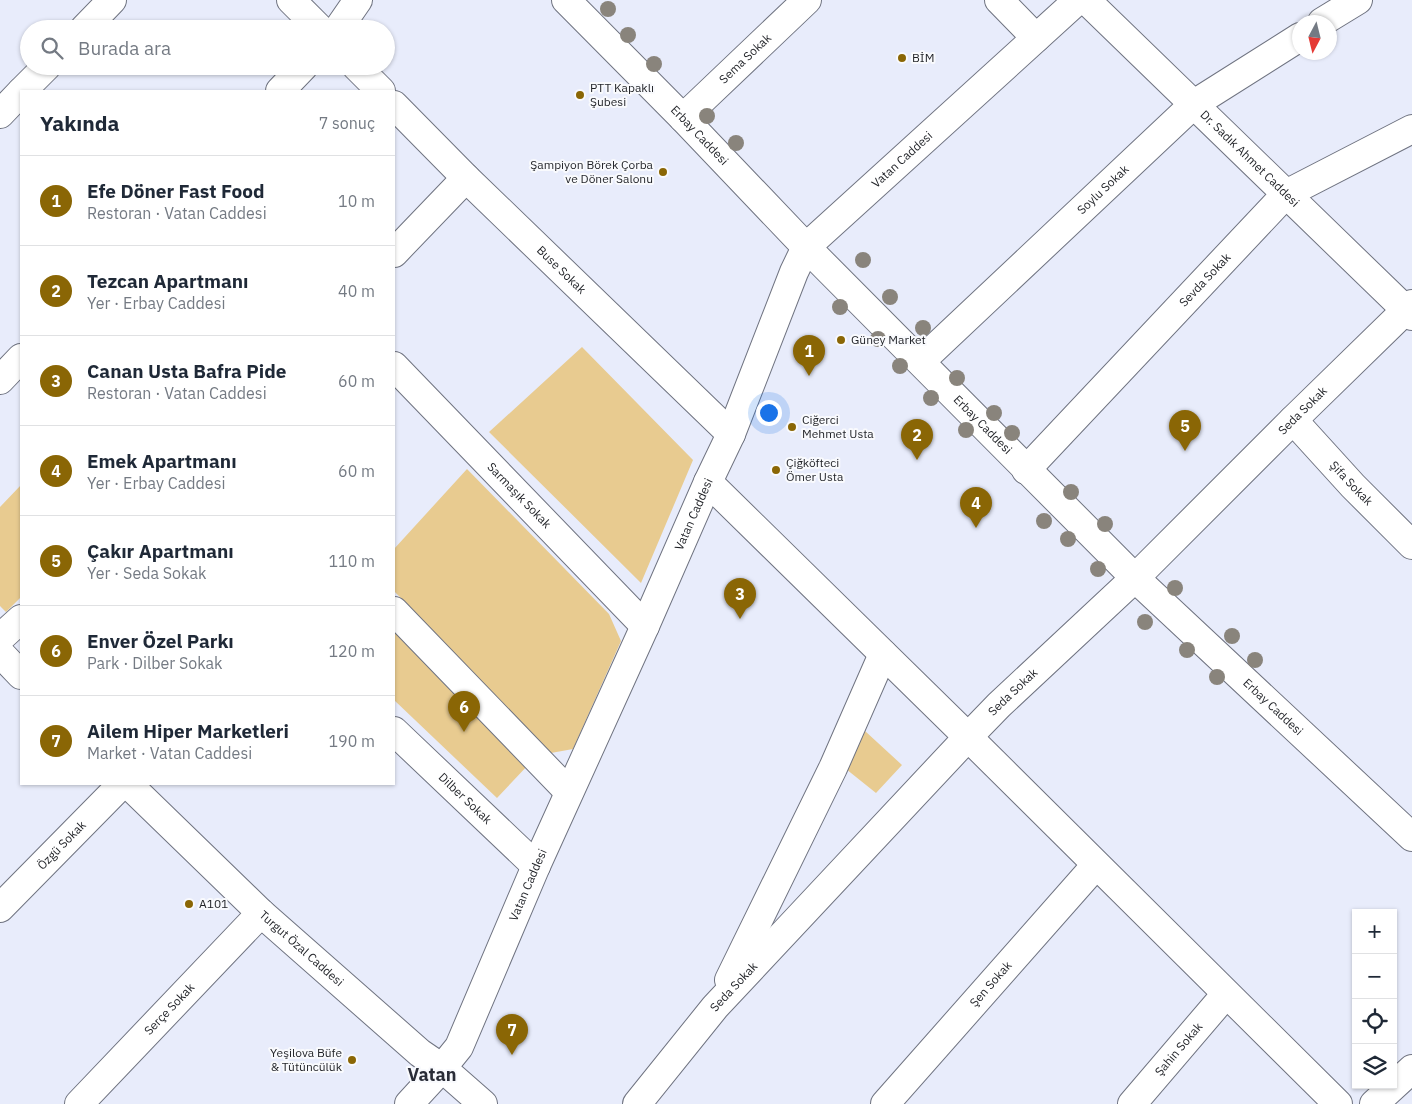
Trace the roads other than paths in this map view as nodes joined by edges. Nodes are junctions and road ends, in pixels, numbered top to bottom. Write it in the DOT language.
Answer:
graph roads {
  1 [pos="112,0"];
  2 [pos="291,0"];
  3 [pos="358,0"];
  4 [pos="566,0"];
  5 [pos="807,0"];
  6 [pos="999,0"];
  7 [pos="1078,0"];
  8 [pos="1086,0"];
  9 [pos="1358,0"];
  10 [pos="1333,15"];
  11 [pos="93,20"];
  12 [pos="311,20"];
  13 [pos="344,20"];
  14 [pos="1036,38"];
  15 [pos="1292,42"];
  16 [pos="38,75"];
  17 [pos="295,75"];
  18 [pos="365,75"];
  19 [pos="24,90"];
  20 [pos="281,90"];
  21 [pos="380,90"];
  22 [pos="20,94"];
  23 [pos="1194,104"];
  24 [pos="395,106"];
  25 [pos="0,114"];
  26 [pos="683,118"];
  27 [pos="1412,129"];
  28 [pos="466,178"];
  29 [pos="1286,194"];
  30 [pos="806,247"];
  31 [pos="395,252"];
  32 [pos="1410,310"];
  33 [pos="20,359"];
  34 [pos="921,361"];
  35 [pos="395,367"];
  36 [pos="0,380"];
  37 [pos="1293,420"];
  38 [pos="731,434"];
  39 [pos="1026,470"];
  40 [pos="708,482"];
  41 [pos="1412,545"];
  42 [pos="1135,578"];
  43 [pos="395,612"];
  44 [pos="20,620"];
  45 [pos="645,626"];
  46 [pos="0,638"];
  47 [pos="0,653"];
  48 [pos="883,654"];
  49 [pos="20,674"];
  50 [pos="395,732"];
  51 [pos="968,737"];
  52 [pos="121,785"];
  53 [pos="129,785"];
  54 [pos="570,792"];
  55 [pos="1412,837"];
  56 [pos="1096,865"];
  57 [pos="536,866"];
  58 [pos="0,908"];
  59 [pos="261,913"];
  60 [pos="1226,994"];
  61 [pos="715,1007"];
  62 [pos="442,1068"];
  63 [pos="1409,1080"];
  64 [pos="78,1104"];
  65 [pos="409,1104"];
  66 [pos="483,1104"];
  67 [pos="637,1104"];
  68 [pos="886,1104"];
  69 [pos="1132,1104"];
  70 [pos="1338,1104"];
  71 [pos="1374,1104"];
  1 -- 11 [label="street"];
  2 -- 12 [label="street"];
  3 -- 13 [label="street"];
  4 -- 26 [label="street, Erbay Caddesi"];
  5 -- 26 [label="street, Sema Sokak"];
  6 -- 14 [label="street"];
  7 -- 14 [label="street, Vatan Caddesi"];
  8 -- 23 [label="street, Dr. Sadık Ahmet Caddesi"];
  9 -- 10 [label="street"];
  14 -- 30 [label="street, Vatan Caddesi"];
  15 -- 23 [label="street, Soylu Sokak"];
  16 -- 19 [label="street"];
  17 -- 20 [label="street"];
  18 -- 21 [label="street"];
  22 -- 25 [label="street"];
  23 -- 29 [label="street, Dr. Sadık Ahmet Caddesi"];
  23 -- 34 [label="street, Soylu Sokak"];
  24 -- 28 [label="street, Buse Sokak"];
  26 -- 30 [label="street, Erbay Caddesi"];
  27 -- 29 [label="street, Sevda Sokak"];
  28 -- 31 [label="street"];
  28 -- 38 [label="street, Buse Sokak"];
  29 -- 32 [label="street, Dr. Sadık Ahmet Caddesi"];
  29 -- 39 [label="street, Sevda Sokak"];
  30 -- 34 [label="street, Erbay Caddesi"];
  30 -- 38 [label="street, Vatan Caddesi"];
  32 -- 37 [label="street, Seda Sokak"];
  33 -- 36 [label="street"];
  34 -- 39 [label="street, Erbay Caddesi"];
  35 -- 45 [label="street, Sarmaşık Sokak"];
  37 -- 41 [label="street, Şifa Sokak"];
  37 -- 42 [label="street, Seda Sokak"];
  38 -- 40 [label="street, Vatan Caddesi"];
  39 -- 42 [label="street, Erbay Caddesi"];
  40 -- 45 [label="street, Vatan Caddesi"];
  40 -- 48 [label="street"];
  42 -- 51 [label="street, Seda Sokak"];
  42 -- 55 [label="street, Erbay Caddesi"];
  43 -- 54 [label="street"];
  44 -- 46 [label="street"];
  45 -- 54 [label="street, Vatan Caddesi"];
  47 -- 49 [label="street"];
  48 -- 51 [label="street"];
  48 -- 61 [label="street"];
  50 -- 57 [label="street, Dilber Sokak"];
  51 -- 56 [label="street"];
  51 -- 61 [label="street, Seda Sokak"];
  52 -- 58 [label="street, Özgü Sokak"];
  53 -- 59 [label="street, Turgut Özal Caddesi"];
  54 -- 57 [label="street, Vatan Caddesi"];
  56 -- 60 [label="street"];
  56 -- 68 [label="street, Şen Sokak"];
  57 -- 62 [label="street, Vatan Caddesi"];
  59 -- 62 [label="street, Turgut Özal Caddesi"];
  59 -- 64 [label="street, Serçe Sokak"];
  60 -- 69 [label="street, Şahin Sokak"];
  60 -- 70 [label="street"];
  61 -- 67 [label="street, Seda Sokak"];
  62 -- 65 [label="street, Vatan Caddesi"];
  62 -- 66 [label="street, Turgut Özal Caddesi"];
  63 -- 71 [label="street"];
}
